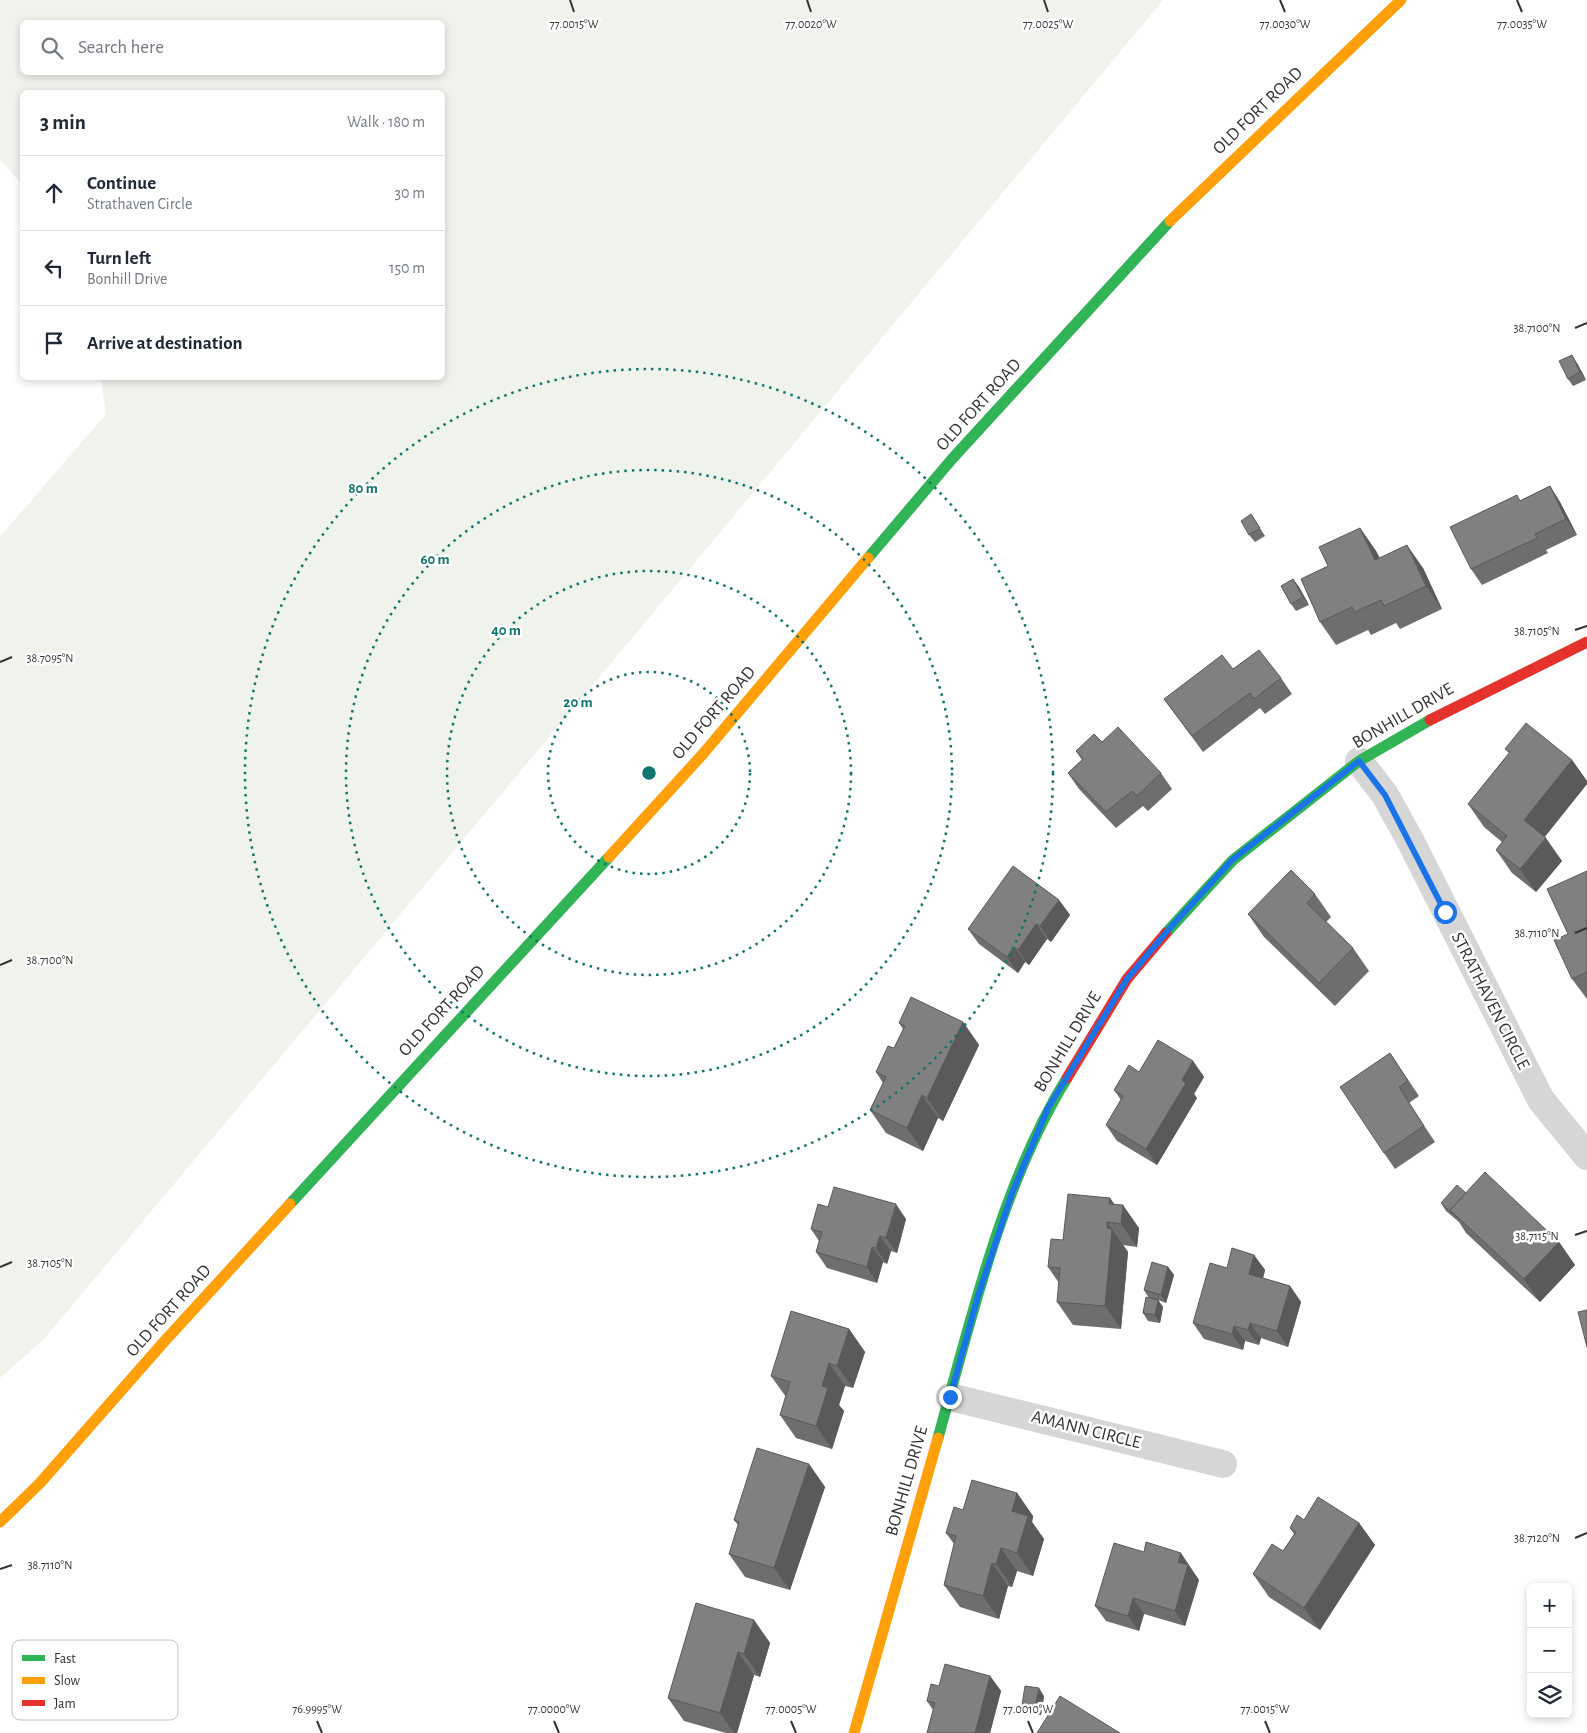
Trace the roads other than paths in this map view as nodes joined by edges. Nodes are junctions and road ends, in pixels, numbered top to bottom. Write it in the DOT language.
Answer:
graph roads {
  1 [pos="1401,0"];
  2 [pos="1587,642"];
  3 [pos="1359,761"];
  4 [pos="1587,1156"];
  5 [pos="950,1397"];
  6 [pos="1223,1464"];
  7 [pos="0,1522"];
  8 [pos="854,1733"];
  1 -- 7 [label="main road, OLD FORT ROAD"];
  2 -- 3 [label="main road, BONHILL DRIVE"];
  3 -- 4 [label="street, STRATHAVEN CIRCLE"];
  3 -- 5 [label="main road, BONHILL DRIVE"];
  5 -- 6 [label="street, AMANN CIRCLE"];
  5 -- 8 [label="main road, BONHILL DRIVE"];
}
